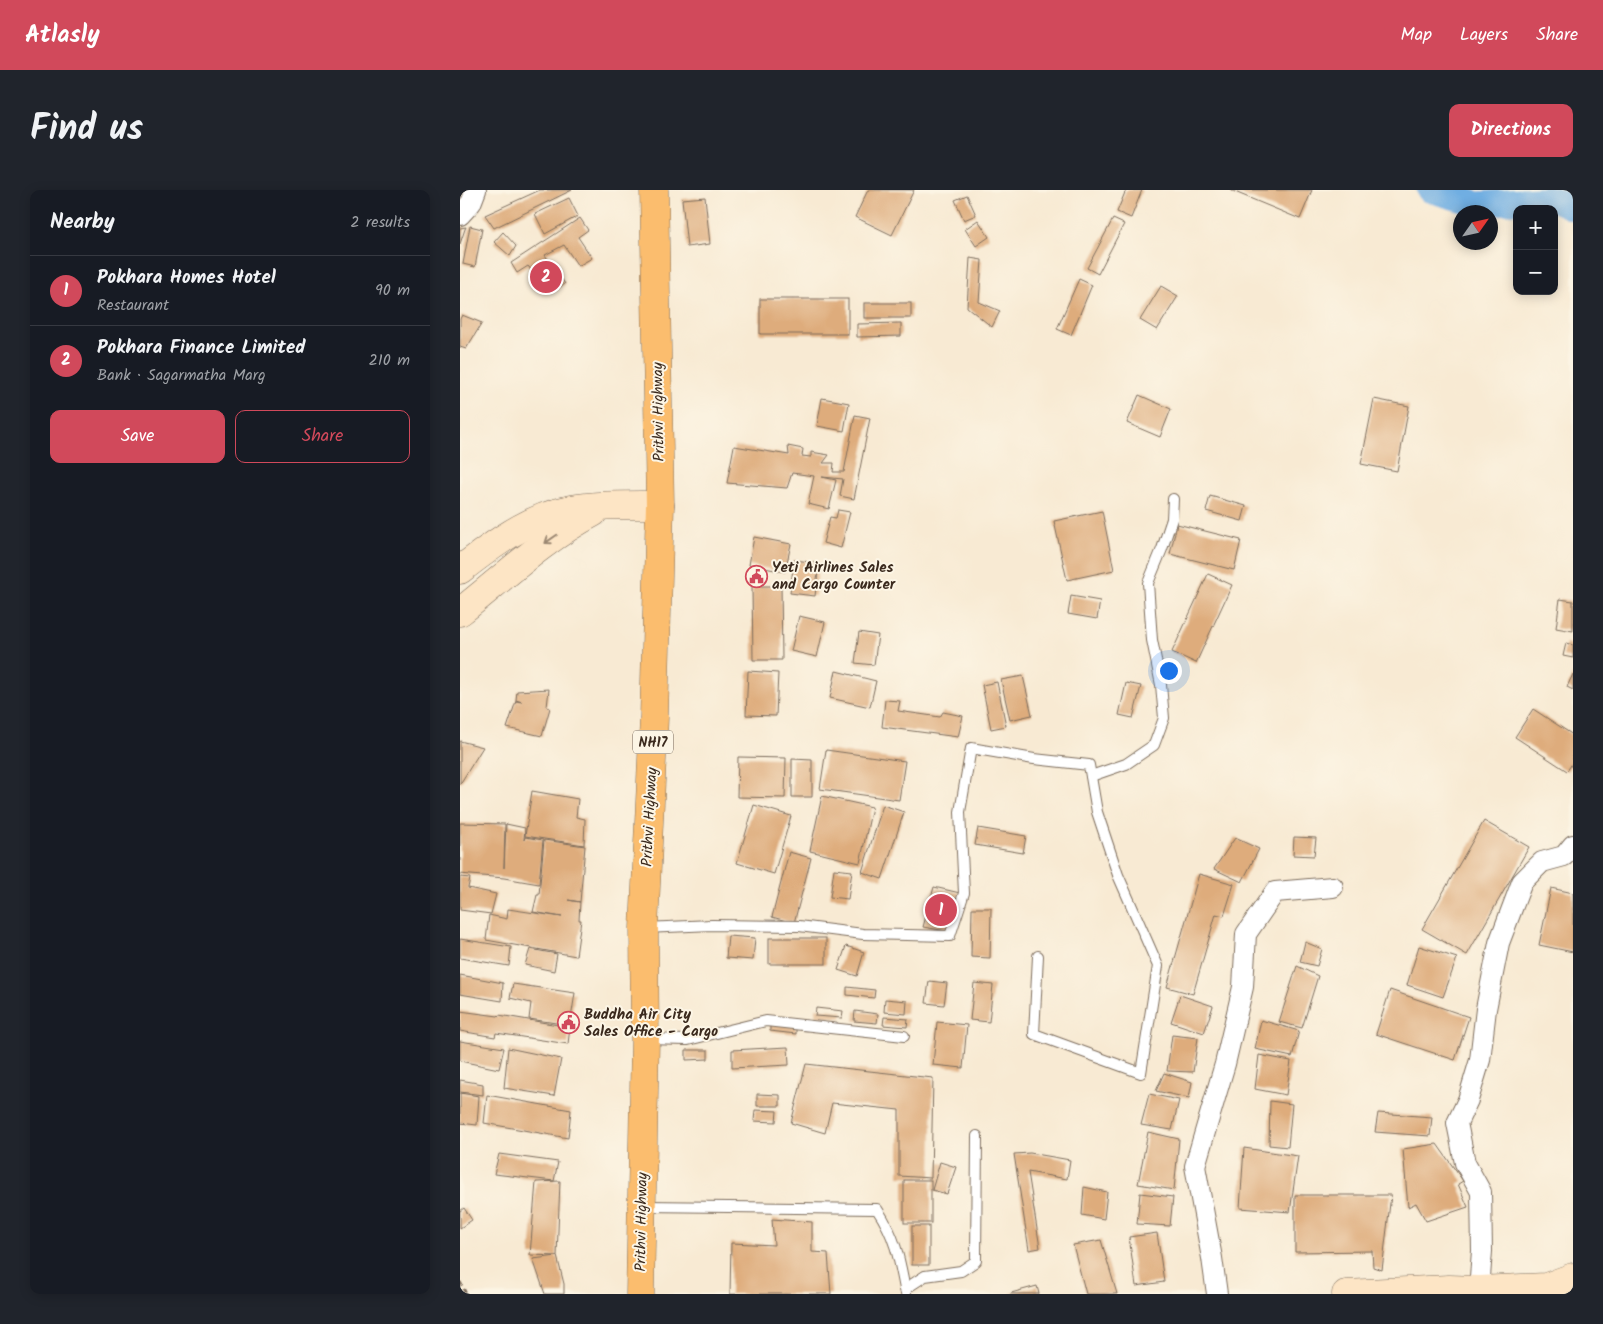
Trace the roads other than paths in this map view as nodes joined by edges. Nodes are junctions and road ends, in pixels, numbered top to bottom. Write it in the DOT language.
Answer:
graph roads {
  1 [pos="476,190"];
  2 [pos="654,190"];
  3 [pos="460,215"];
  4 [pos="1173,499"];
  5 [pos="660,504"];
  6 [pos="608,506"];
  7 [pos="460,570"];
  8 [pos="460,612"];
  9 [pos="1091,776"];
  10 [pos="1573,845"];
  11 [pos="1333,887"];
  12 [pos="644,928"];
  13 [pos="1038,956"];
  14 [pos="904,1036"];
  15 [pos="645,1039"];
  16 [pos="977,1136"];
  17 [pos="640,1206"];
  18 [pos="1573,1277"];
  19 [pos="1479,1290"];
  20 [pos="905,1291"];
  21 [pos="640,1294"];
  22 [pos="1217,1294"];
  23 [pos="1346,1294"];
  1 -- 3 [label="street"];
  2 -- 5 [label="highway, Prithvi Highway / NH17"];
  4 -- 9 [label="lane"];
  5 -- 6 [label="street"];
  5 -- 12 [label="highway, Prithvi Highway / NH17"];
  6 -- 7 [label="street"];
  6 -- 8 [label="street, one-way"];
  9 -- 12 [label="lane"];
  9 -- 13 [label="lane"];
  10 -- 19 [label="street"];
  11 -- 22 [label="street"];
  12 -- 15 [label="highway, Prithvi Highway / NH17"];
  14 -- 15 [label="lane"];
  15 -- 17 [label="highway, Prithvi Highway / NH17"];
  16 -- 20 [label="lane"];
  17 -- 20 [label="lane"];
  17 -- 21 [label="highway, Prithvi Highway / NH17"];
  18 -- 19 [label="street"];
  19 -- 23 [label="street"];
}
